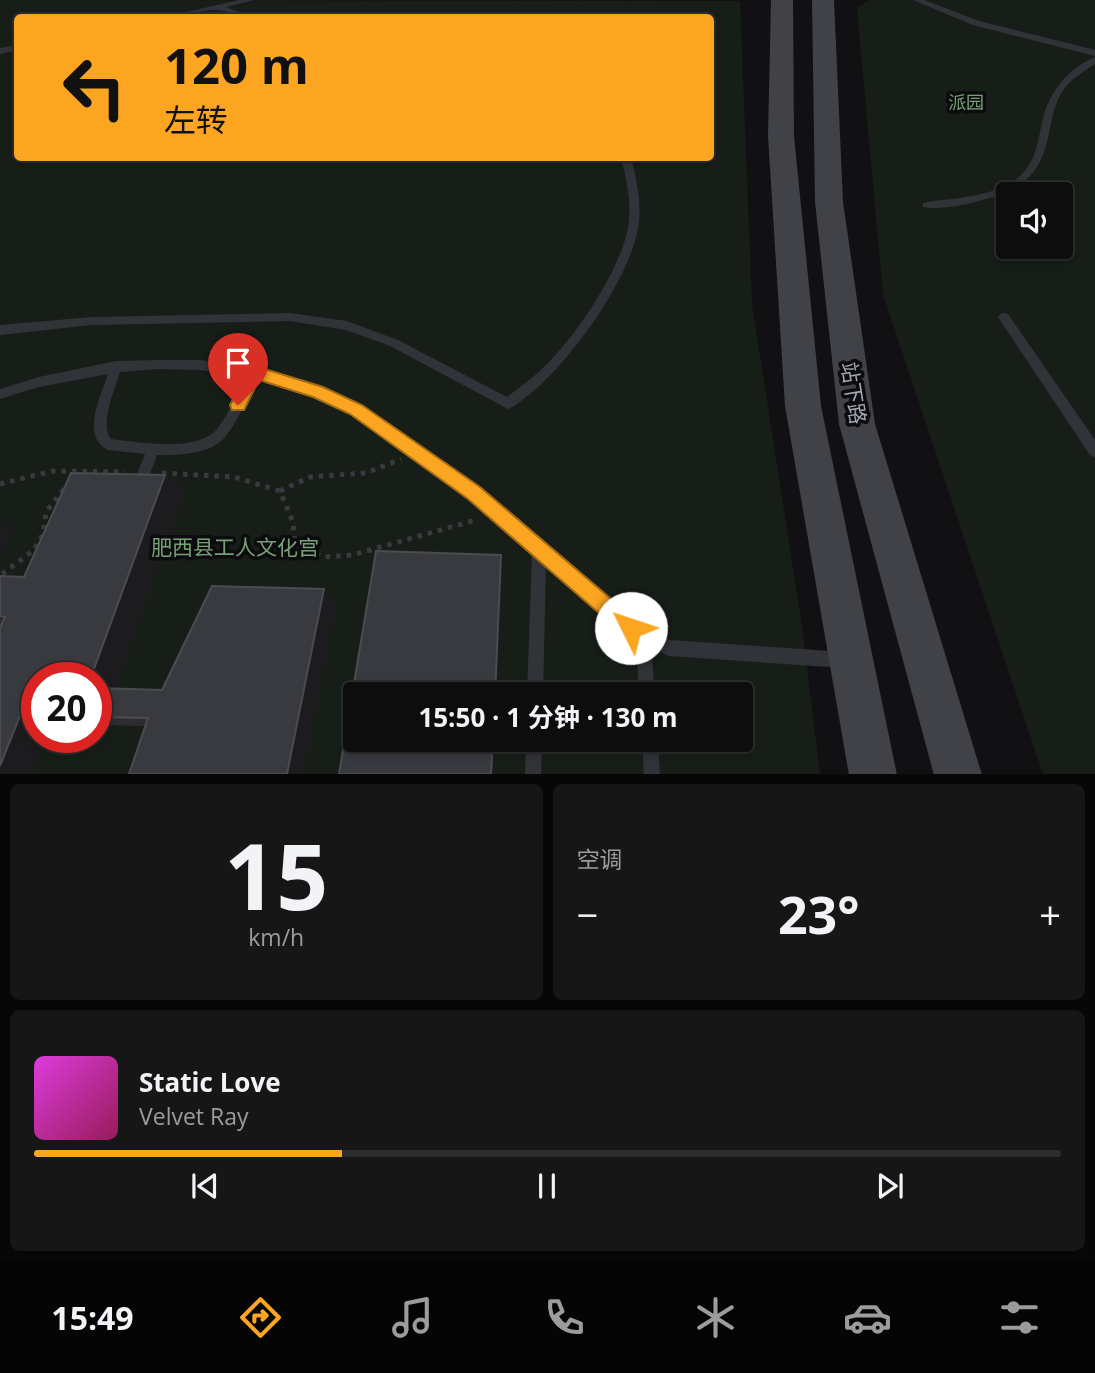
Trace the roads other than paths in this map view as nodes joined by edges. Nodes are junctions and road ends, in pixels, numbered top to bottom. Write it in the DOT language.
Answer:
graph roads {
  1 [pos="250,0"];
  2 [pos="782,0"];
  3 [pos="823,0"];
  4 [pos="917,0"];
  5 [pos="217,7"];
  6 [pos="183,14"];
  7 [pos="237,14"];
  8 [pos="1095,53"];
  9 [pos="1095,60"];
  10 [pos="626,161"];
  11 [pos="927,205"];
  12 [pos="1004,317"];
  13 [pos="0,330"];
  14 [pos="116,366"];
  15 [pos="255,372"];
  16 [pos="0,394"];
  17 [pos="153,449"];
  18 [pos="1095,451"];
  19 [pos="136,493"];
  20 [pos="539,549"];
  21 [pos="643,635"];
  22 [pos="851,660"];
  23 [pos="535,682"];
  24 [pos="646,682"];
  25 [pos="534,752"];
  26 [pos="651,752"];
  27 [pos="533,774"];
  28 [pos="652,774"];
  29 [pos="873,774"];
  30 [pos="958,774"];
  1 -- 5 [label="lane"];
  2 -- 22 [label="main road"];
  3 -- 30 [label="main road, 站下路"];
  4 -- 8 [label="lane"];
  5 -- 6 [label="lane"];
  5 -- 7 [label="lane"];
  9 -- 11 [label="lane"];
  10 -- 13 [label="lane"];
  12 -- 18 [label="lane"];
  14 -- 15 [label="lane"];
  14 -- 16 [label="lane"];
  14 -- 17 [label="lane"];
  15 -- 17 [label="lane"];
  15 -- 20 [label="lane"];
  17 -- 19 [label="lane"];
  20 -- 21 [label="lane"];
  20 -- 23 [label="lane"];
  21 -- 22 [label="lane"];
  21 -- 24 [label="lane"];
  22 -- 29 [label="main road"];
  25 -- 27 [label="lane"];
  26 -- 28 [label="lane"];
}
